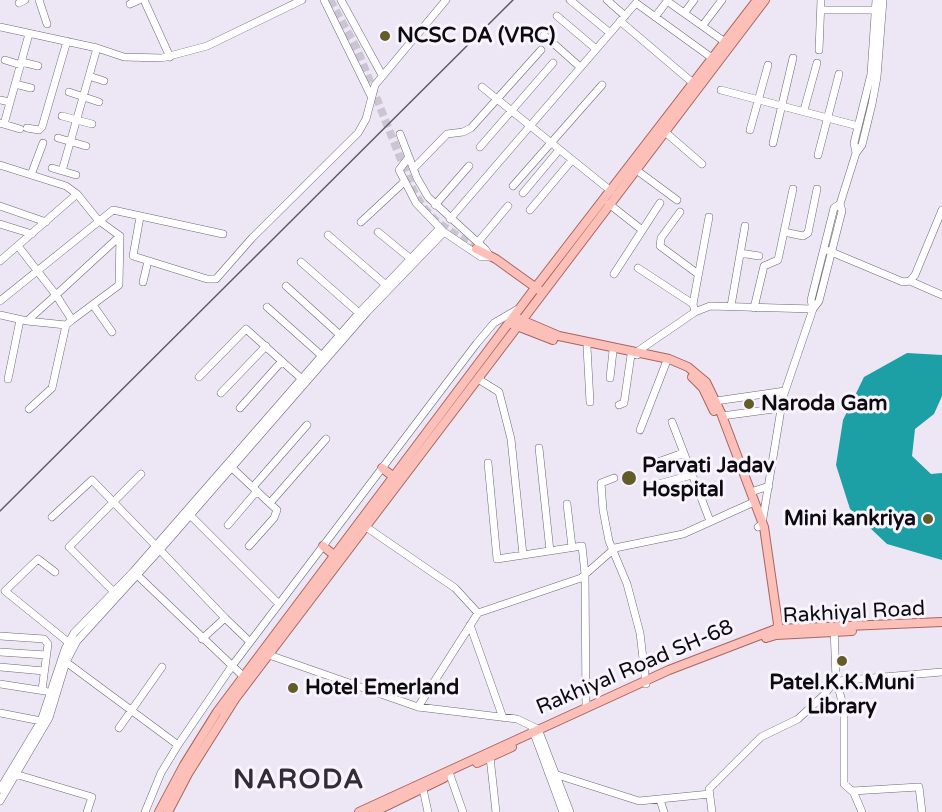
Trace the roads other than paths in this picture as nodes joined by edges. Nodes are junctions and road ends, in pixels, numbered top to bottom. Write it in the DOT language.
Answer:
graph roads {
  1 [pos="39,0"];
  2 [pos="139,0"];
  3 [pos="144,0"];
  4 [pos="302,0"];
  5 [pos="324,0"];
  6 [pos="341,0"];
  7 [pos="446,0"];
  8 [pos="570,0"];
  9 [pos="607,0"];
  10 [pos="694,0"];
  11 [pos="722,0"];
  12 [pos="757,0"];
  13 [pos="765,0"];
  14 [pos="821,0"];
  15 [pos="876,0"];
  16 [pos="883,0"];
  17 [pos="636,1"];
  18 [pos="668,1"];
  19 [pos="130,4"];
  20 [pos="821,10"];
  21 [pos="876,10"];
  22 [pos="685,12"];
  23 [pos="557,16"];
  24 [pos="655,17"];
  25 [pos="623,19"];
  26 [pos="47,24"];
  27 [pos="703,25"];
  28 [pos="0,27"];
  29 [pos="609,33"];
  30 [pos="29,34"];
  31 [pos="544,35"];
  32 [pos="68,41"];
  33 [pos="725,42"];
  34 [pos="97,48"];
  35 [pos="596,49"];
  36 [pos="541,50"];
  37 [pos="819,50"];
  38 [pos="170,57"];
  39 [pos="712,58"];
  40 [pos="793,58"];
  41 [pos="5,60"];
  42 [pos="21,63"];
  43 [pos="553,63"];
  44 [pos="817,63"];
  45 [pos="768,65"];
  46 [pos="38,66"];
  47 [pos="580,67"];
  48 [pos="839,74"];
  49 [pos="382,75"];
  50 [pos="89,76"];
  51 [pos="104,81"];
  52 [pos="693,83"];
  53 [pos="15,84"];
  54 [pos="602,85"];
  55 [pos="482,87"];
  56 [pos="31,88"];
  57 [pos="721,90"];
  58 [pos="69,92"];
  59 [pos="371,96"];
  60 [pos="83,97"];
  61 [pos="497,99"];
  62 [pos="759,99"];
  63 [pos="0,100"];
  64 [pos="10,102"];
  65 [pos="99,102"];
  66 [pos="782,104"];
  67 [pos="804,110"];
  68 [pos="512,112"];
  69 [pos="62,116"];
  70 [pos="828,117"];
  71 [pos="77,120"];
  72 [pos="2,124"];
  73 [pos="92,124"];
  74 [pos="529,126"];
  75 [pos="858,126"];
  76 [pos="750,130"];
  77 [pos="664,131"];
  78 [pos="400,134"];
  79 [pos="58,138"];
  80 [pos="70,142"];
  81 [pos="43,143"];
  82 [pos="550,143"];
  83 [pos="773,143"];
  84 [pos="86,146"];
  85 [pos="480,147"];
  86 [pos="559,150"];
  87 [pos="856,153"];
  88 [pos="818,155"];
  89 [pos="409,158"];
  90 [pos="572,160"];
  91 [pos="702,164"];
  92 [pos="0,165"];
  93 [pos="469,166"];
  94 [pos="52,168"];
  95 [pos="414,168"];
  96 [pos="635,169"];
  97 [pos="62,171"];
  98 [pos="31,175"];
  99 [pos="76,175"];
  100 [pos="404,182"];
  101 [pos="513,186"];
  102 [pos="793,189"];
  103 [pos="817,189"];
  104 [pos="611,191"];
  105 [pos="523,193"];
  106 [pos="77,194"];
  107 [pos="677,200"];
  108 [pos="660,203"];
  109 [pos="609,204"];
  110 [pos="435,205"];
  111 [pos="0,206"];
  112 [pos="508,206"];
  113 [pos="530,210"];
  114 [pos="942,210"];
  115 [pos="680,212"];
  116 [pos="140,217"];
  117 [pos="709,217"];
  118 [pos="450,219"];
  119 [pos="98,220"];
  120 [pos="46,222"];
  121 [pos="361,222"];
  122 [pos="0,224"];
  123 [pos="745,226"];
  124 [pos="642,230"];
  125 [pos="442,231"];
  126 [pos="378,232"];
  127 [pos="783,232"];
  128 [pos="32,234"];
  129 [pos="223,234"];
  130 [pos="328,235"];
  131 [pos="120,236"];
  132 [pos="477,245"];
  133 [pos="18,246"];
  134 [pos="828,250"];
  135 [pos="740,253"];
  136 [pos="759,256"];
  137 [pos="490,257"];
  138 [pos="411,259"];
  139 [pos="0,261"];
  140 [pos="148,261"];
  141 [pos="301,262"];
  142 [pos="639,268"];
  143 [pos="37,270"];
  144 [pos="614,274"];
  145 [pos="698,274"];
  146 [pos="910,281"];
  147 [pos="142,282"];
  148 [pos="386,285"];
  149 [pos="286,286"];
  150 [pos="537,292"];
  151 [pos="56,295"];
  152 [pos="942,295"];
  153 [pos="0,301"];
  154 [pos="93,305"];
  155 [pos="732,306"];
  156 [pos="267,307"];
  157 [pos="694,308"];
  158 [pos="754,308"];
  159 [pos="813,309"];
  160 [pos="359,313"];
  161 [pos="0,315"];
  162 [pos="516,318"];
  163 [pos="23,321"];
  164 [pos="69,323"];
  165 [pos="112,332"];
  166 [pos="340,335"];
  167 [pos="266,346"];
  168 [pos="587,347"];
  169 [pos="613,351"];
  170 [pos="635,354"];
  171 [pos="322,356"];
  172 [pos="282,361"];
  173 [pos="666,363"];
  174 [pos="200,377"];
  175 [pos="610,378"];
  176 [pos="8,379"];
  177 [pos="478,379"];
  178 [pos="304,381"];
  179 [pos="785,392"];
  180 [pos="221,393"];
  181 [pos="716,401"];
  182 [pos="590,402"];
  183 [pos="619,405"];
  184 [pos="240,408"];
  185 [pos="781,408"];
  186 [pos="30,410"];
  187 [pos="722,416"];
  188 [pos="672,422"];
  189 [pos="307,424"];
  190 [pos="640,430"];
  191 [pos="326,439"];
  192 [pos="539,448"];
  193 [pos="683,453"];
  194 [pos="488,463"];
  195 [pos="655,463"];
  196 [pos="230,466"];
  197 [pos="382,468"];
  198 [pos="141,474"];
  199 [pos="692,475"];
  200 [pos="614,478"];
  201 [pos="400,484"];
  202 [pos="651,486"];
  203 [pos="769,486"];
  204 [pos="255,489"];
  205 [pos="751,492"];
  206 [pos="113,502"];
  207 [pos="270,503"];
  208 [pos="752,503"];
  209 [pos="567,504"];
  210 [pos="190,515"];
  211 [pos="52,517"];
  212 [pos="710,521"];
  213 [pos="228,525"];
  214 [pos="760,525"];
  215 [pos="366,527"];
  216 [pos="249,546"];
  217 [pos="323,546"];
  218 [pos="572,547"];
  219 [pos="158,548"];
  220 [pos="613,549"];
  221 [pos="550,551"];
  222 [pos="523,555"];
  223 [pos="335,556"];
  224 [pos="55,572"];
  225 [pos="585,573"];
  226 [pos="135,574"];
  227 [pos="0,585"];
  228 [pos="5,591"];
  229 [pos="114,592"];
  230 [pos="279,604"];
  231 [pos="478,613"];
  232 [pos="225,618"];
  233 [pos="942,624"];
  234 [pos="470,625"];
  235 [pos="834,629"];
  236 [pos="776,632"];
  237 [pos="0,636"];
  238 [pos="202,639"];
  239 [pos="68,642"];
  240 [pos="250,642"];
  241 [pos="0,652"];
  242 [pos="46,655"];
  243 [pos="269,655"];
  244 [pos="66,662"];
  245 [pos="232,666"];
  246 [pos="0,667"];
  247 [pos="162,667"];
  248 [pos="44,671"];
  249 [pos="942,672"];
  250 [pos="244,677"];
  251 [pos="837,680"];
  252 [pos="645,682"];
  253 [pos="0,684"];
  254 [pos="42,690"];
  255 [pos="51,693"];
  256 [pos="586,707"];
  257 [pos="418,708"];
  258 [pos="131,711"];
  259 [pos="0,713"];
  260 [pos="503,718"];
  261 [pos="41,721"];
  262 [pos="119,728"];
  263 [pos="535,731"];
  264 [pos="178,745"];
  265 [pos="490,758"];
  266 [pos="552,773"];
  267 [pos="15,774"];
  268 [pos="450,775"];
  269 [pos="0,789"];
  270 [pos="423,789"];
  271 [pos="853,791"];
  272 [pos="710,794"];
  273 [pos="660,800"];
  274 [pos="0,801"];
  275 [pos="87,812"];
  276 [pos="145,812"];
  277 [pos="159,812"];
  278 [pos="168,812"];
  279 [pos="359,812"];
  280 [pos="374,812"];
  281 [pos="428,812"];
  282 [pos="464,812"];
  283 [pos="496,812"];
  284 [pos="563,812"];
  285 [pos="570,812"];
  286 [pos="664,812"];
  287 [pos="712,812"];
  288 [pos="862,812"];
  289 [pos="921,812"];
  1 -- 26 [label="street"];
  2 -- 19 [label="street"];
  3 -- 38 [label="street"];
  4 -- 38 [label="street"];
  5 -- 59 [label="street"];
  6 -- 49 [label="street"];
  7 -- 49 [label="street"];
  8 -- 29 [label="street"];
  9 -- 25 [label="street"];
  10 -- 22 [label="street"];
  11 -- 27 [label="street"];
  12 -- 33 [label="main road"];
  13 -- 77 [label="main road"];
  14 -- 20 [label="street"];
  15 -- 21 [label="street"];
  16 -- 87 [label="street"];
  17 -- 24 [label="street"];
  17 -- 25 [label="street"];
  18 -- 22 [label="street"];
  18 -- 24 [label="street"];
  20 -- 21 [label="street"];
  20 -- 37 [label="street"];
  21 -- 75 [label="street"];
  22 -- 27 [label="street"];
  23 -- 35 [label="street"];
  24 -- 39 [label="street"];
  25 -- 29 [label="street"];
  25 -- 52 [label="street"];
  27 -- 33 [label="street"];
  28 -- 30 [label="street"];
  29 -- 35 [label="street"];
  30 -- 32 [label="street"];
  30 -- 42 [label="street"];
  31 -- 47 [label="street"];
  32 -- 34 [label="street"];
  32 -- 72 [label="street"];
  33 -- 39 [label="main road"];
  34 -- 38 [label="street"];
  34 -- 50 [label="street"];
  35 -- 47 [label="street"];
  36 -- 61 [label="street"];
  39 -- 52 [label="main road"];
  40 -- 66 [label="street"];
  41 -- 42 [label="street"];
  42 -- 46 [label="street"];
  42 -- 53 [label="street"];
  43 -- 68 [label="street"];
  44 -- 67 [label="street"];
  45 -- 62 [label="street"];
  47 -- 74 [label="street"];
  48 -- 70 [label="street"];
  49 -- 59 [label="street"];
  50 -- 51 [label="street"];
  50 -- 60 [label="street"];
  52 -- 104 [label="main road"];
  53 -- 56 [label="street"];
  53 -- 64 [label="street"];
  54 -- 82 [label="street"];
  55 -- 61 [label="street"];
  57 -- 62 [label="street"];
  58 -- 60 [label="street"];
  59 -- 140 [label="street"];
  60 -- 65 [label="street"];
  60 -- 71 [label="street"];
  61 -- 68 [label="street"];
  61 -- 95 [label="street"];
  62 -- 66 [label="street"];
  62 -- 76 [label="street"];
  63 -- 64 [label="street"];
  64 -- 72 [label="street"];
  66 -- 67 [label="street"];
  66 -- 83 [label="street"];
  67 -- 70 [label="street"];
  68 -- 74 [label="street"];
  68 -- 85 [label="street"];
  69 -- 71 [label="street"];
  70 -- 75 [label="street"];
  70 -- 88 [label="street"];
  71 -- 73 [label="street"];
  71 -- 80 [label="street"];
  74 -- 82 [label="street"];
  74 -- 118 [label="street"];
  75 -- 87 [label="street"];
  77 -- 91 [label="street"];
  77 -- 96 [label="main road"];
  78 -- 89 [label="street"];
  79 -- 80 [label="street"];
  80 -- 84 [label="street"];
  80 -- 97 [label="street"];
  81 -- 98 [label="street"];
  82 -- 86 [label="street"];
  82 -- 101 [label="street"];
  86 -- 90 [label="street"];
  86 -- 105 [label="street"];
  87 -- 134 [label="street"];
  89 -- 95 [label="street"];
  89 -- 100 [label="street"];
  90 -- 104 [label="street"];
  90 -- 113 [label="street"];
  92 -- 98 [label="street"];
  93 -- 110 [label="street"];
  94 -- 97 [label="street"];
  95 -- 110 [label="street"];
  96 -- 107 [label="street"];
  96 -- 109 [label="main road"];
  97 -- 99 [label="street"];
  98 -- 106 [label="street"];
  100 -- 121 [label="street"];
  100 -- 125 [label="street"];
  102 -- 127 [label="street"];
  103 -- 127 [label="street"];
  104 -- 150 [label="main road"];
  106 -- 119 [label="street"];
  106 -- 120 [label="street"];
  108 -- 124 [label="street"];
  109 -- 124 [label="street"];
  109 -- 150 [label="main road"];
  110 -- 118 [label="street"];
  111 -- 120 [label="street"];
  112 -- 132 [label="street"];
  114 -- 146 [label="street"];
  115 -- 145 [label="street"];
  116 -- 119 [label="street"];
  116 -- 129 [label="street"];
  116 -- 140 [label="street"];
  117 -- 145 [label="street"];
  118 -- 132 [label="street"];
  119 -- 131 [label="street"];
  119 -- 143 [label="street"];
  120 -- 128 [label="street"];
  122 -- 128 [label="street"];
  123 -- 135 [label="street"];
  124 -- 144 [label="street"];
  125 -- 137 [label="street"];
  125 -- 138 [label="street"];
  125 -- 178 [label="street"];
  126 -- 138 [label="street"];
  127 -- 158 [label="street"];
  128 -- 133 [label="street"];
  130 -- 148 [label="street"];
  131 -- 151 [label="street"];
  131 -- 154 [label="street"];
  132 -- 137 [label="main road"];
  133 -- 139 [label="street"];
  133 -- 143 [label="street"];
  134 -- 146 [label="street"];
  134 -- 159 [label="street"];
  135 -- 136 [label="street"];
  135 -- 155 [label="street"];
  137 -- 150 [label="main road"];
  138 -- 148 [label="street"];
  140 -- 147 [label="street"];
  141 -- 160 [label="street"];
  142 -- 157 [label="street"];
  143 -- 151 [label="street"];
  143 -- 153 [label="street"];
  145 -- 157 [label="street"];
  146 -- 152 [label="street"];
  148 -- 160 [label="street"];
  149 -- 166 [label="street"];
  150 -- 162 [label="main road"];
  151 -- 163 [label="street"];
  151 -- 164 [label="street"];
  154 -- 164 [label="street"];
  154 -- 165 [label="street"];
  155 -- 157 [label="street"];
  155 -- 158 [label="street"];
  156 -- 171 [label="street"];
  157 -- 170 [label="street"];
  158 -- 159 [label="street"];
  159 -- 179 [label="street"];
  160 -- 166 [label="street"];
  161 -- 163 [label="street"];
  162 -- 168 [label="main road"];
  162 -- 170 [label="main road"];
  162 -- 177 [label="main road"];
  162 -- 197 [label="street"];
  162 -- 201 [label="main road"];
  163 -- 164 [label="street"];
  163 -- 176 [label="street"];
  164 -- 186 [label="street"];
  166 -- 171 [label="street"];
  167 -- 172 [label="street"];
  167 -- 174 [label="street"];
  167 -- 180 [label="street"];
  168 -- 169 [label="main road"];
  168 -- 182 [label="street"];
  169 -- 170 [label="main road"];
  169 -- 175 [label="street"];
  170 -- 173 [label="main road"];
  170 -- 181 [label="main road"];
  170 -- 183 [label="street"];
  171 -- 178 [label="street"];
  172 -- 178 [label="street"];
  172 -- 184 [label="street"];
  173 -- 190 [label="street"];
  173 -- 208 [label="main road"];
  177 -- 201 [label="main road"];
  177 -- 222 [label="street"];
  178 -- 196 [label="street"];
  179 -- 181 [label="street"];
  179 -- 185 [label="street"];
  181 -- 187 [label="main road"];
  185 -- 187 [label="street"];
  185 -- 203 [label="street"];
  187 -- 205 [label="main road"];
  188 -- 193 [label="street"];
  189 -- 204 [label="street"];
  191 -- 207 [label="street"];
  192 -- 221 [label="street"];
  193 -- 195 [label="street"];
  193 -- 199 [label="street"];
  194 -- 222 [label="street"];
  196 -- 204 [label="street"];
  196 -- 210 [label="street"];
  196 -- 219 [label="street"];
  197 -- 201 [label="main road"];
  197 -- 217 [label="street"];
  198 -- 206 [label="street"];
  199 -- 202 [label="street"];
  199 -- 212 [label="street"];
  200 -- 220 [label="street"];
  201 -- 215 [label="main road"];
  201 -- 223 [label="main road"];
  203 -- 205 [label="street"];
  203 -- 214 [label="street"];
  204 -- 207 [label="street"];
  204 -- 213 [label="street"];
  205 -- 208 [label="main road"];
  206 -- 211 [label="street"];
  206 -- 219 [label="street"];
  206 -- 229 [label="street"];
  207 -- 216 [label="street"];
  208 -- 212 [label="street"];
  208 -- 214 [label="main road"];
  209 -- 218 [label="street"];
  210 -- 219 [label="street"];
  210 -- 230 [label="street"];
  212 -- 220 [label="street"];
  214 -- 236 [label="main road"];
  215 -- 231 [label="street"];
  215 -- 243 [label="main road"];
  217 -- 223 [label="main road"];
  217 -- 230 [label="street"];
  218 -- 221 [label="street"];
  218 -- 225 [label="street"];
  219 -- 226 [label="street"];
  219 -- 232 [label="street"];
  220 -- 225 [label="street"];
  220 -- 252 [label="street"];
  221 -- 222 [label="street"];
  223 -- 250 [label="main road"];
  224 -- 228 [label="street"];
  225 -- 231 [label="street"];
  225 -- 256 [label="street"];
  226 -- 229 [label="street"];
  226 -- 238 [label="street"];
  226 -- 244 [label="street"];
  227 -- 228 [label="street"];
  228 -- 239 [label="street"];
  229 -- 239 [label="street"];
  230 -- 240 [label="street"];
  231 -- 234 [label="street"];
  232 -- 238 [label="street"];
  232 -- 240 [label="street"];
  233 -- 235 [label="main road, Rakhiyal Road"];
  234 -- 257 [label="street"];
  234 -- 260 [label="street"];
  235 -- 236 [label="main road, Rakhiyal Road SH-68"];
  235 -- 251 [label="street"];
  236 -- 252 [label="main road, Rakhiyal Road SH-68"];
  237 -- 242 [label="street"];
  238 -- 245 [label="street"];
  239 -- 255 [label="street"];
  240 -- 245 [label="street"];
  241 -- 242 [label="street"];
  242 -- 248 [label="street"];
  243 -- 257 [label="street"];
  243 -- 278 [label="main road"];
  244 -- 258 [label="street"];
  244 -- 267 [label="street"];
  245 -- 250 [label="street"];
  245 -- 264 [label="street"];
  246 -- 248 [label="street"];
  247 -- 258 [label="street"];
  248 -- 254 [label="street"];
  249 -- 251 [label="street"];
  250 -- 277 [label="main road"];
  251 -- 271 [label="street"];
  251 -- 272 [label="street"];
  252 -- 256 [label="main road, Rakhiyal Road SH-68"];
  252 -- 263 [label="main road"];
  253 -- 254 [label="street"];
  254 -- 255 [label="street"];
  255 -- 261 [label="street"];
  256 -- 263 [label="main road, Rakhiyal Road SH-68"];
  257 -- 260 [label="street"];
  258 -- 262 [label="street"];
  258 -- 264 [label="street"];
  259 -- 261 [label="street"];
  260 -- 263 [label="street"];
  261 -- 269 [label="street"];
  263 -- 265 [label="main road"];
  263 -- 266 [label="street"];
  263 -- 279 [label="main road, Rakhiyal Road SH-68"];
  264 -- 276 [label="street"];
  265 -- 268 [label="main road"];
  265 -- 283 [label="street"];
  266 -- 273 [label="street"];
  266 -- 284 [label="street"];
  266 -- 285 [label="street"];
  267 -- 274 [label="street"];
  267 -- 275 [label="street"];
  268 -- 270 [label="main road"];
  268 -- 282 [label="street"];
  270 -- 280 [label="main road"];
  270 -- 281 [label="street"];
  271 -- 288 [label="street"];
  271 -- 289 [label="street"];
  272 -- 273 [label="street"];
  272 -- 287 [label="street"];
  273 -- 286 [label="street"];
}
